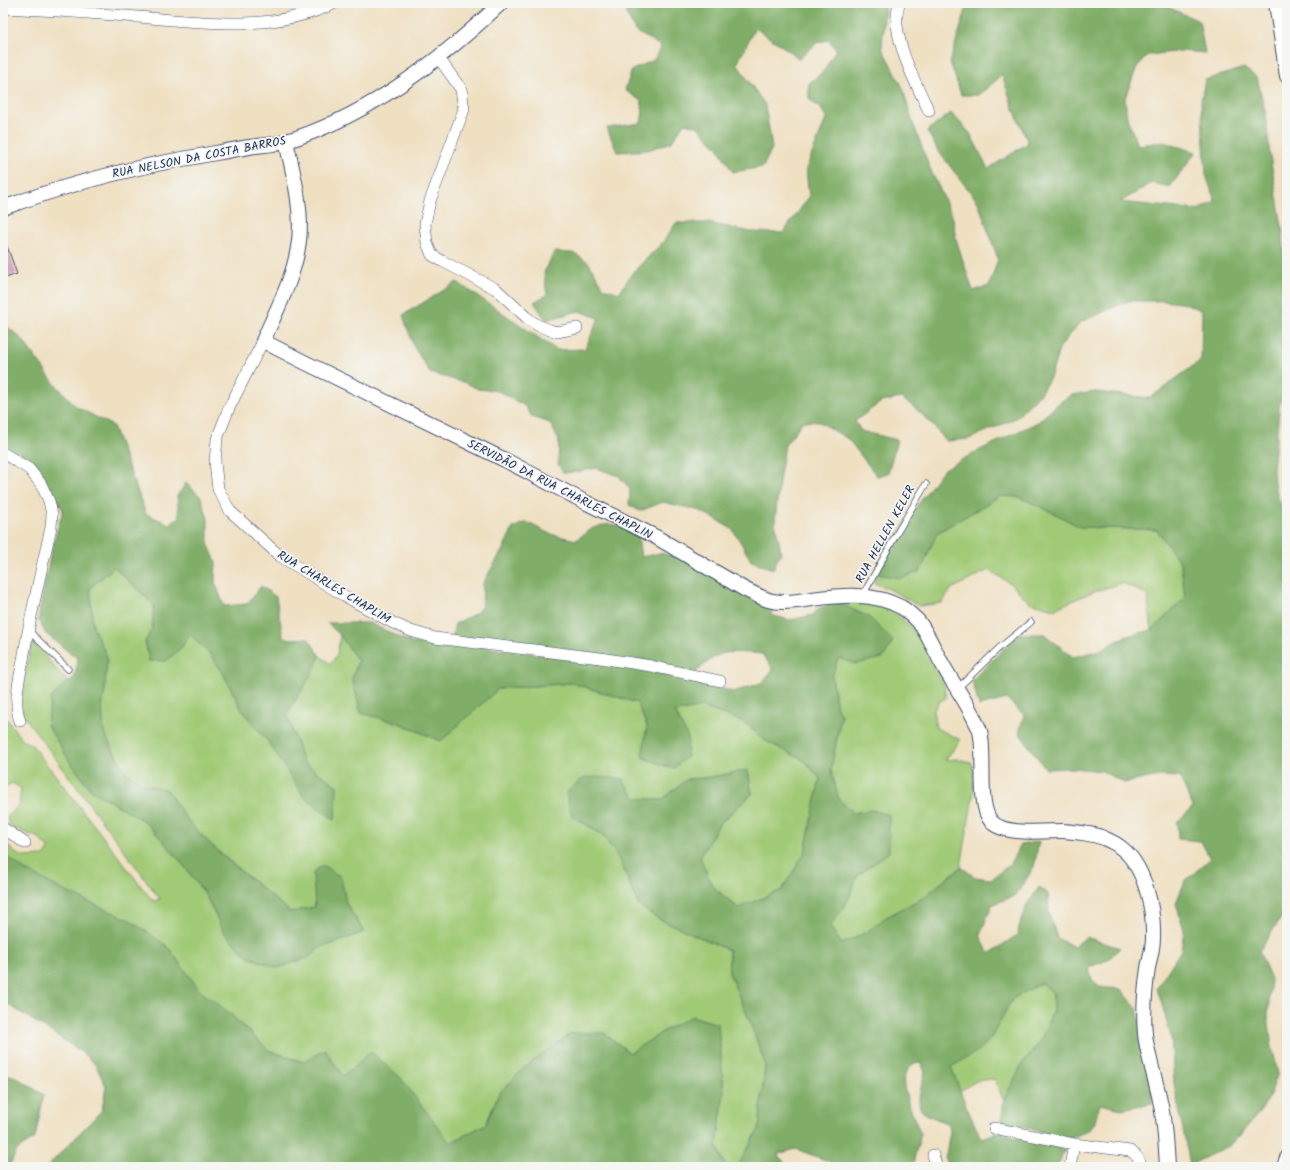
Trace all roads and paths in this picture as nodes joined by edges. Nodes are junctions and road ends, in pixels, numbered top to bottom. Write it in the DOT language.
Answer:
graph roads {
  1 [pos="334,3"];
  2 [pos="501,3"];
  3 [pos="900,3"];
  4 [pos="67,7"];
  5 [pos="3,8"];
  6 [pos="1280,12"];
  7 [pos="438,57"];
  8 [pos="1287,76"];
  9 [pos="929,111"];
  10 [pos="286,141"];
  11 [pos="3,208"];
  12 [pos="577,328"];
  13 [pos="263,341"];
  14 [pos="3,453"];
  15 [pos="926,484"];
  16 [pos="863,595"];
  17 [pos="1031,622"];
  18 [pos="28,630"];
  19 [pos="68,669"];
  20 [pos="720,681"];
  21 [pos="957,689"];
  22 [pos="20,721"];
  23 [pos="3,828"];
  24 [pos="25,843"];
  25 [pos="994,1128"];
  26 [pos="1074,1144"];
  27 [pos="933,1155"];
  28 [pos="1287,1158"];
  29 [pos="937,1167"];
  30 [pos="1070,1167"];
  31 [pos="1141,1167"];
  32 [pos="1167,1167"];
  33 [pos="1284,1167"];
  1 -- 4 [label="street"];
  2 -- 7 [label="street, RUA NELSON DA COSTA BARROS"];
  3 -- 9 [label="street"];
  4 -- 5 [label="street"];
  6 -- 8 [label="street"];
  7 -- 10 [label="street, RUA NELSON DA COSTA BARROS"];
  7 -- 12 [label="street"];
  10 -- 11 [label="street, RUA NELSON DA COSTA BARROS"];
  10 -- 13 [label="street, RUA CHARLES CHAPLIM"];
  13 -- 16 [label="street, SERVIDÃO DA RUA CHARLES CHAPLIN"];
  13 -- 20 [label="street, RUA CHARLES CHAPLIM"];
  14 -- 18 [label="street"];
  15 -- 16 [label="lane, RUA HELLEN KELER"];
  16 -- 21 [label="street, SERVIDÃO DA RUA CHARLES CHAPLIN"];
  17 -- 21 [label="lane"];
  18 -- 19 [label="lane"];
  18 -- 22 [label="street"];
  21 -- 32 [label="street, SERVIDÃO DA RUA CHARLES CHAPLIN"];
  23 -- 24 [label="street"];
  25 -- 26 [label="street"];
  26 -- 30 [label="street"];
  26 -- 31 [label="street"];
  27 -- 29 [label="street"];
  28 -- 33 [label="street"];
}
